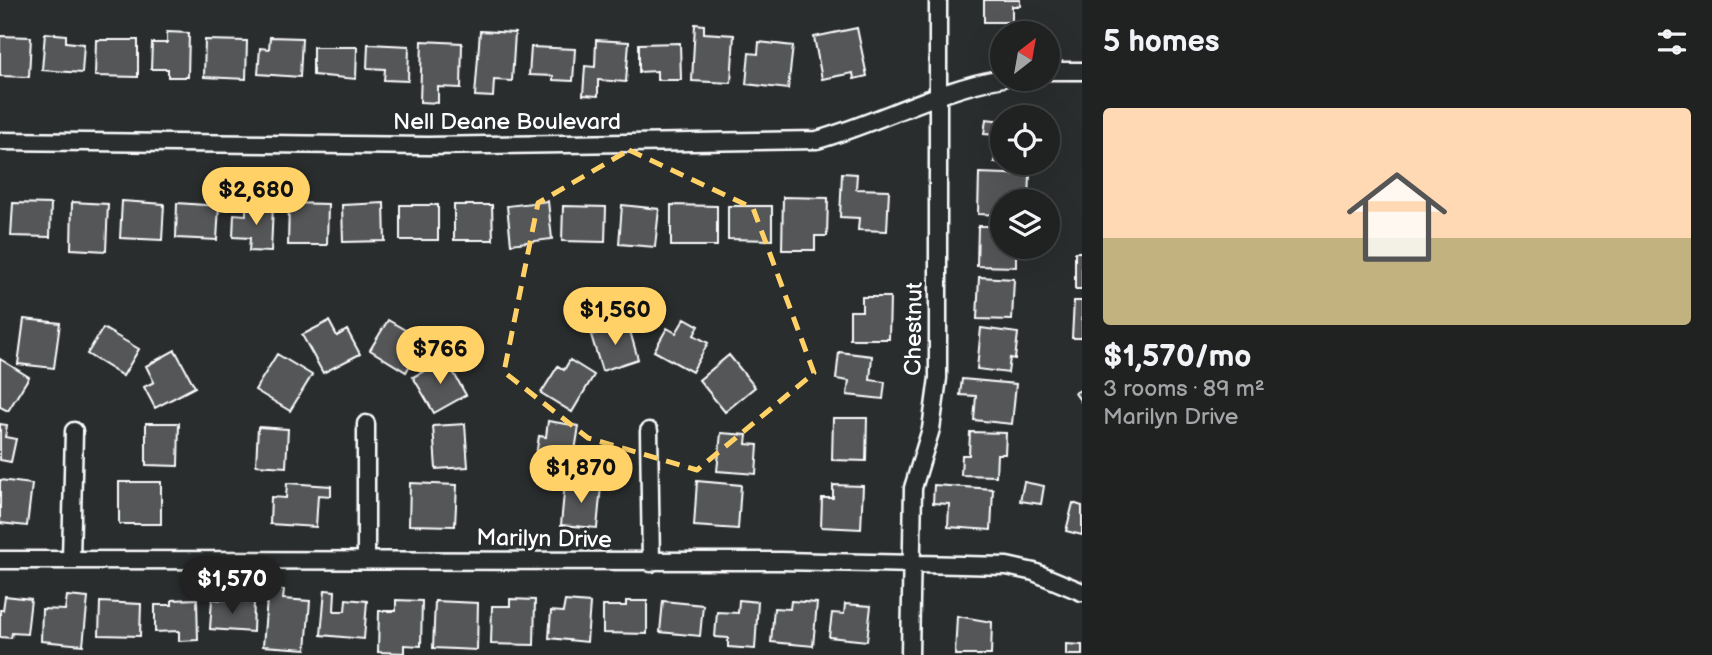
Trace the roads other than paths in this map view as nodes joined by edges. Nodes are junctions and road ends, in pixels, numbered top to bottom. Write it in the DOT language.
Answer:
graph roads {
  1 [pos="938,0"];
  2 [pos="1060,71"];
  3 [pos="1082,71"];
  4 [pos="990,80"];
  5 [pos="937,97"];
  6 [pos="0,141"];
  7 [pos="366,424"];
  8 [pos="649,430"];
  9 [pos="74,431"];
  10 [pos="0,560"];
  11 [pos="366,560"];
  12 [pos="71,561"];
  13 [pos="651,563"];
  14 [pos="911,565"];
  15 [pos="1082,592"];
  16 [pos="910,655"];
  1 -- 5 [label="street, Chestnut"];
  2 -- 3 [label="street"];
  4 -- 5 [label="street, Nell Deane Boulevard"];
  5 -- 6 [label="street, Nell Deane Boulevard"];
  5 -- 14 [label="street, Chestnut"];
  7 -- 11 [label="street"];
  8 -- 13 [label="street"];
  9 -- 12 [label="street"];
  10 -- 12 [label="street, Marilyn Drive"];
  11 -- 12 [label="street, Marilyn Drive"];
  11 -- 13 [label="street, Marilyn Drive"];
  13 -- 14 [label="street, Marilyn Drive"];
  14 -- 15 [label="street, Marilyn Drive"];
  14 -- 16 [label="street, Chestnut"];
}
